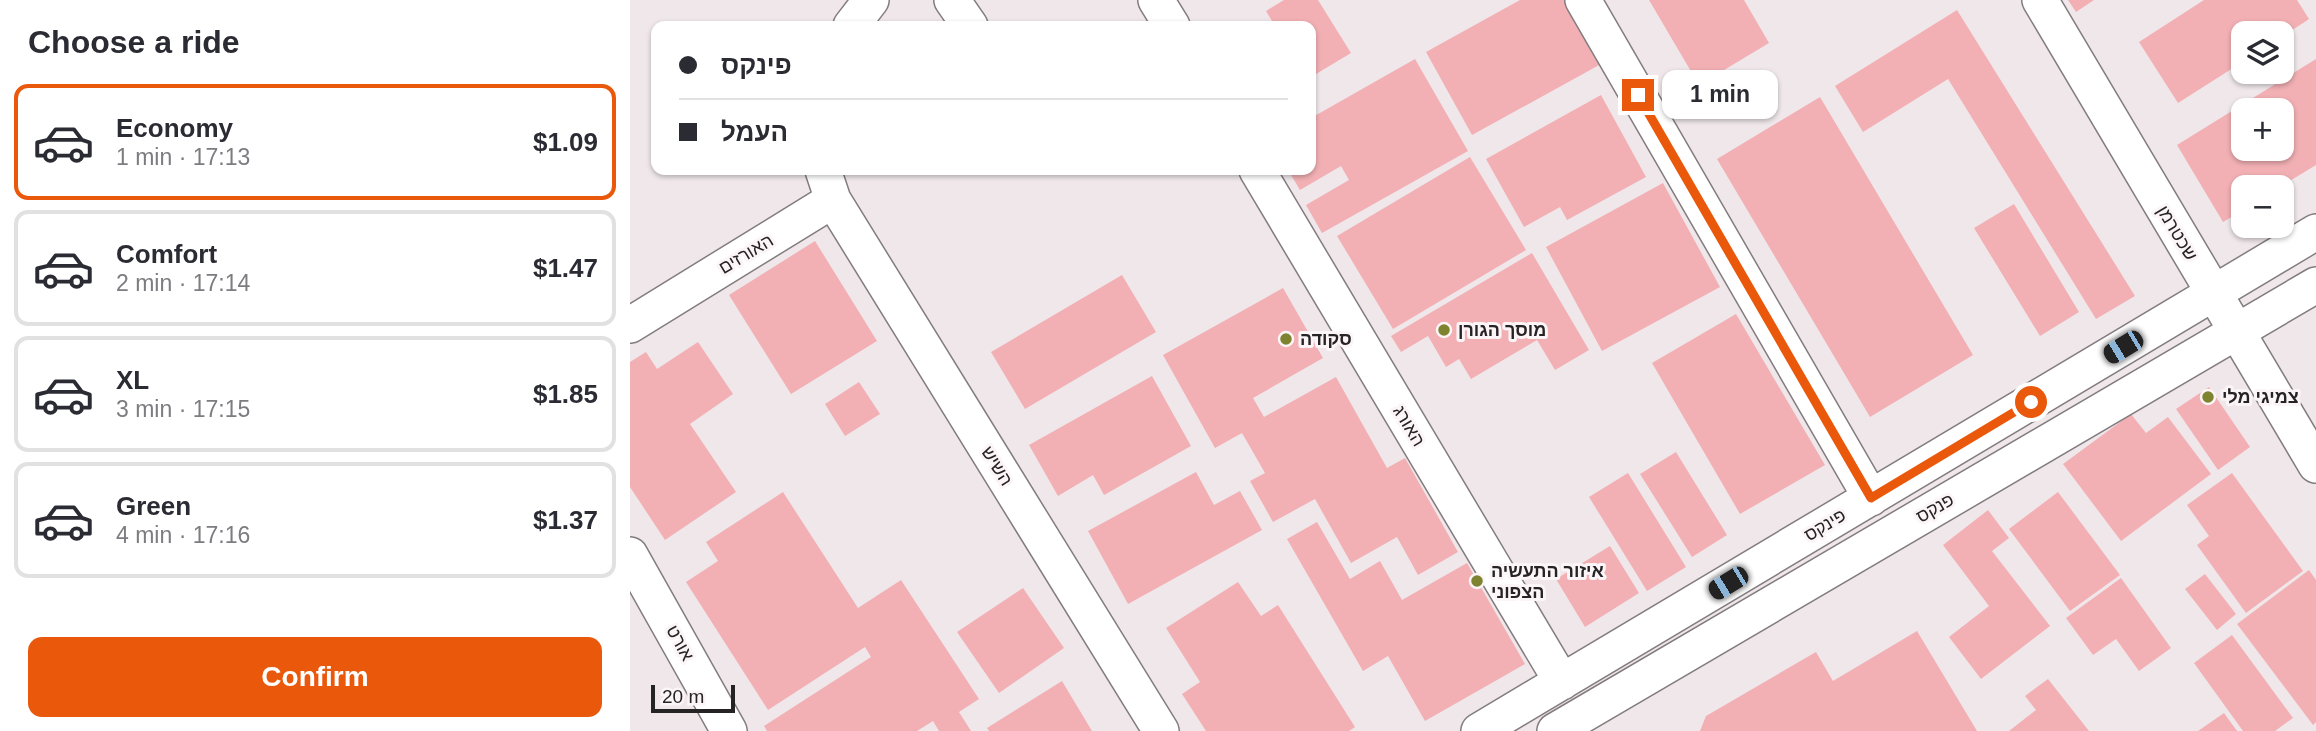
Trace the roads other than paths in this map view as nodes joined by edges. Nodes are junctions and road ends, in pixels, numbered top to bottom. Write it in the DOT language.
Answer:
graph roads {
  1 [pos="871,0"];
  2 [pos="952,0"];
  3 [pos="1156,0"];
  4 [pos="1583,0"];
  5 [pos="2040,0"];
  6 [pos="855,21"];
  7 [pos="967,21"];
  8 [pos="1169,21"];
  9 [pos="1260,175"];
  10 [pos="828,185"];
  11 [pos="2316,232"];
  12 [pos="2316,285"];
  13 [pos="2213,294"];
  14 [pos="630,325"];
  15 [pos="2236,332"];
  16 [pos="2316,465"];
  17 [pos="1871,498"];
  18 [pos="630,555"];
  19 [pos="1562,682"];
  20 [pos="1577,725"];
  21 [pos="729,731"];
  22 [pos="1161,731"];
  23 [pos="1479,731"];
  1 -- 6 [label="street"];
  2 -- 7 [label="street"];
  3 -- 8 [label="street"];
  4 -- 17 [label="street"];
  5 -- 13 [label="street, שכטרמן"];
  9 -- 19 [label="street, האורג"];
  10 -- 14 [label="street, האורזים"];
  10 -- 22 [label="street, השיש"];
  11 -- 13 [label="street, פינקס"];
  12 -- 15 [label="street, פנקס"];
  13 -- 15 [label="street, שכטרמן"];
  13 -- 17 [label="street, פינקס"];
  15 -- 16 [label="street, שכטרמן"];
  15 -- 20 [label="street, פנקס"];
  17 -- 19 [label="street, פינקס"];
  18 -- 21 [label="street, אורט"];
  19 -- 23 [label="street, פינקס"];
}
